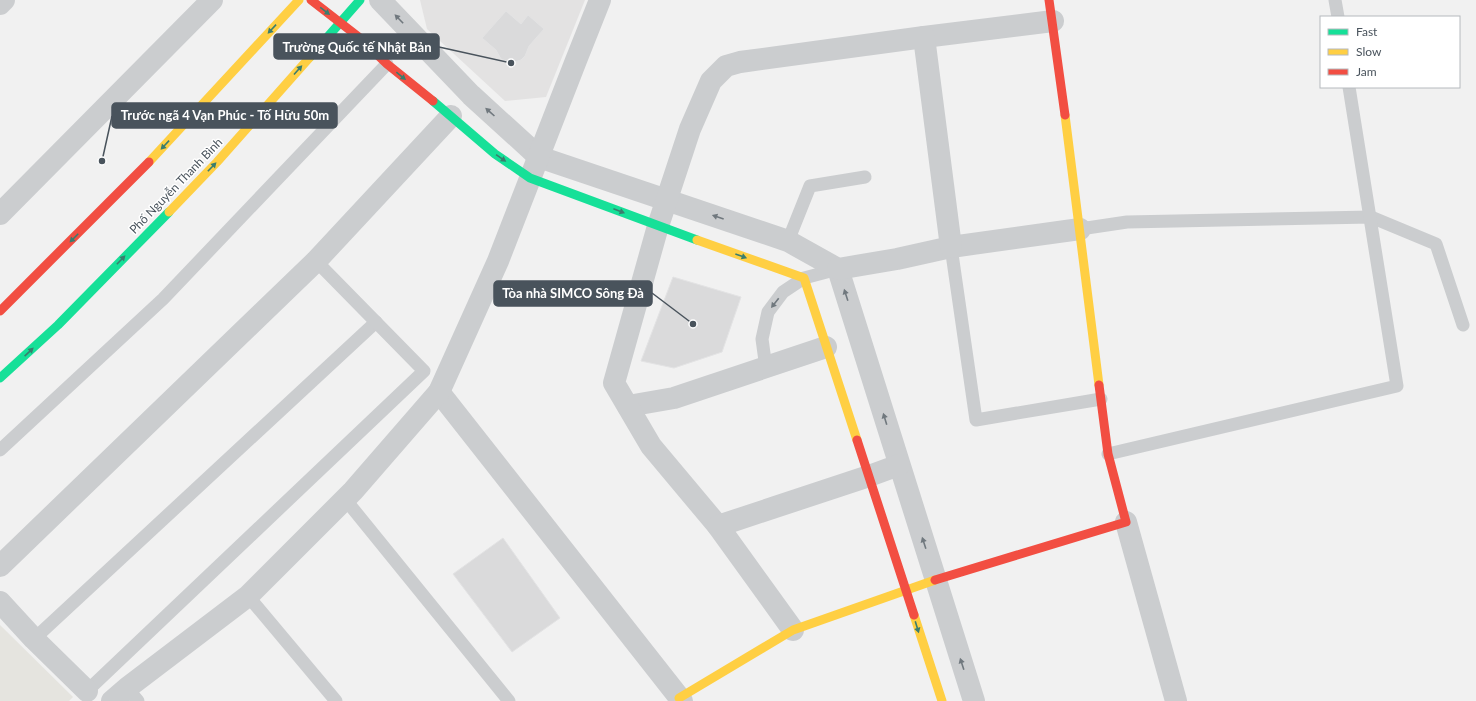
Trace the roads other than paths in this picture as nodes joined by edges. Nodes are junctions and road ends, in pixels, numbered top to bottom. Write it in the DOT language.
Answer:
graph roads {
  1 [pos="4,0"];
  2 [pos="212,0"];
  3 [pos="299,0"];
  4 [pos="311,0"];
  5 [pos="360,0"];
  6 [pos="380,0"];
  7 [pos="600,0"];
  8 [pos="1335,0"];
  9 [pos="0,4"];
  10 [pos="1051,10"];
  11 [pos="1338,16"];
  12 [pos="340,22"];
  13 [pos="924,37"];
  14 [pos="387,64"];
  15 [pos="1349,88"];
  16 [pos="451,116"];
  17 [pos="539,157"];
  18 [pos="865,177"];
  19 [pos="530,178"];
  20 [pos="667,199"];
  21 [pos="0,214"];
  22 [pos="1371,217"];
  23 [pos="658,226"];
  24 [pos="1080,229"];
  25 [pos="788,241"];
  26 [pos="950,247"];
  27 [pos="316,261"];
  28 [pos="838,270"];
  29 [pos="804,278"];
  30 [pos="0,311"];
  31 [pos="376,322"];
  32 [pos="1463,325"];
  33 [pos="826,348"];
  34 [pos="766,368"];
  35 [pos="0,378"];
  36 [pos="439,392"];
  37 [pos="1101,399"];
  38 [pos="628,406"];
  39 [pos="0,450"];
  40 [pos="1108,454"];
  41 [pos="899,465"];
  42 [pos="869,476"];
  43 [pos="345,499"];
  44 [pos="1126,522"];
  45 [pos="718,526"];
  46 [pos="0,566"];
  47 [pos="936,580"];
  48 [pos="906,590"];
  49 [pos="248,596"];
  50 [pos="0,602"];
  51 [pos="793,630"];
  52 [pos="34,639"];
  53 [pos="87,691"];
  54 [pos="126,697"];
  55 [pos="680,700"];
  56 [pos="336,701"];
  57 [pos="509,701"];
  58 [pos="942,701"];
  59 [pos="974,701"];
  60 [pos="1176,701"];
  1 -- 9 [label="street"];
  2 -- 21 [label="street"];
  3 -- 30 [label="street, one-way"];
  4 -- 12 [label="street, one-way"];
  5 -- 12 [label="street, Phố Nguyễn Thanh Bình"];
  17 -- 6 [label="street, one-way"];
  7 -- 17 [label="street"];
  8 -- 11 [label="lane"];
  10 -- 13 [label="street"];
  10 -- 24 [label="street"];
  12 -- 14 [label="street"];
  35 -- 12 [label="street, Phố Nguyễn Thanh Bình, one-way"];
  13 -- 20 [label="street"];
  13 -- 26 [label="street"];
  14 -- 16 [label="street, one-way"];
  14 -- 39 [label="lane"];
  15 -- 22 [label="lane"];
  16 -- 19 [label="street, one-way"];
  16 -- 27 [label="street"];
  17 -- 19 [label="street"];
  17 -- 20 [label="street"];
  18 -- 25 [label="lane"];
  19 -- 23 [label="street, one-way"];
  19 -- 36 [label="street"];
  20 -- 23 [label="street"];
  25 -- 20 [label="street, one-way"];
  22 -- 24 [label="lane"];
  22 -- 32 [label="lane"];
  22 -- 40 [label="lane"];
  23 -- 29 [label="street, one-way"];
  23 -- 38 [label="street"];
  24 -- 26 [label="street"];
  24 -- 37 [label="street"];
  25 -- 28 [label="street"];
  26 -- 28 [label="street"];
  26 -- 37 [label="lane"];
  27 -- 31 [label="lane"];
  27 -- 46 [label="street"];
  28 -- 29 [label="lane"];
  41 -- 28 [label="street, one-way"];
  29 -- 33 [label="street"];
  29 -- 34 [label="lane, one-way"];
  31 -- 52 [label="lane"];
  31 -- 53 [label="lane"];
  33 -- 34 [label="street"];
  33 -- 42 [label="street"];
  34 -- 38 [label="street"];
  36 -- 43 [label="street"];
  36 -- 55 [label="street"];
  37 -- 40 [label="street"];
  38 -- 45 [label="street"];
  40 -- 44 [label="street"];
  41 -- 42 [label="street"];
  47 -- 41 [label="street, one-way"];
  42 -- 45 [label="street"];
  42 -- 48 [label="street"];
  43 -- 49 [label="street"];
  43 -- 57 [label="lane"];
  44 -- 47 [label="street"];
  44 -- 60 [label="street"];
  45 -- 51 [label="street"];
  47 -- 48 [label="street"];
  59 -- 47 [label="street, one-way"];
  48 -- 51 [label="street"];
  48 -- 58 [label="street, one-way"];
  49 -- 54 [label="street"];
  49 -- 56 [label="lane"];
  50 -- 52 [label="street"];
  51 -- 55 [label="street"];
  52 -- 53 [label="street"];
}
